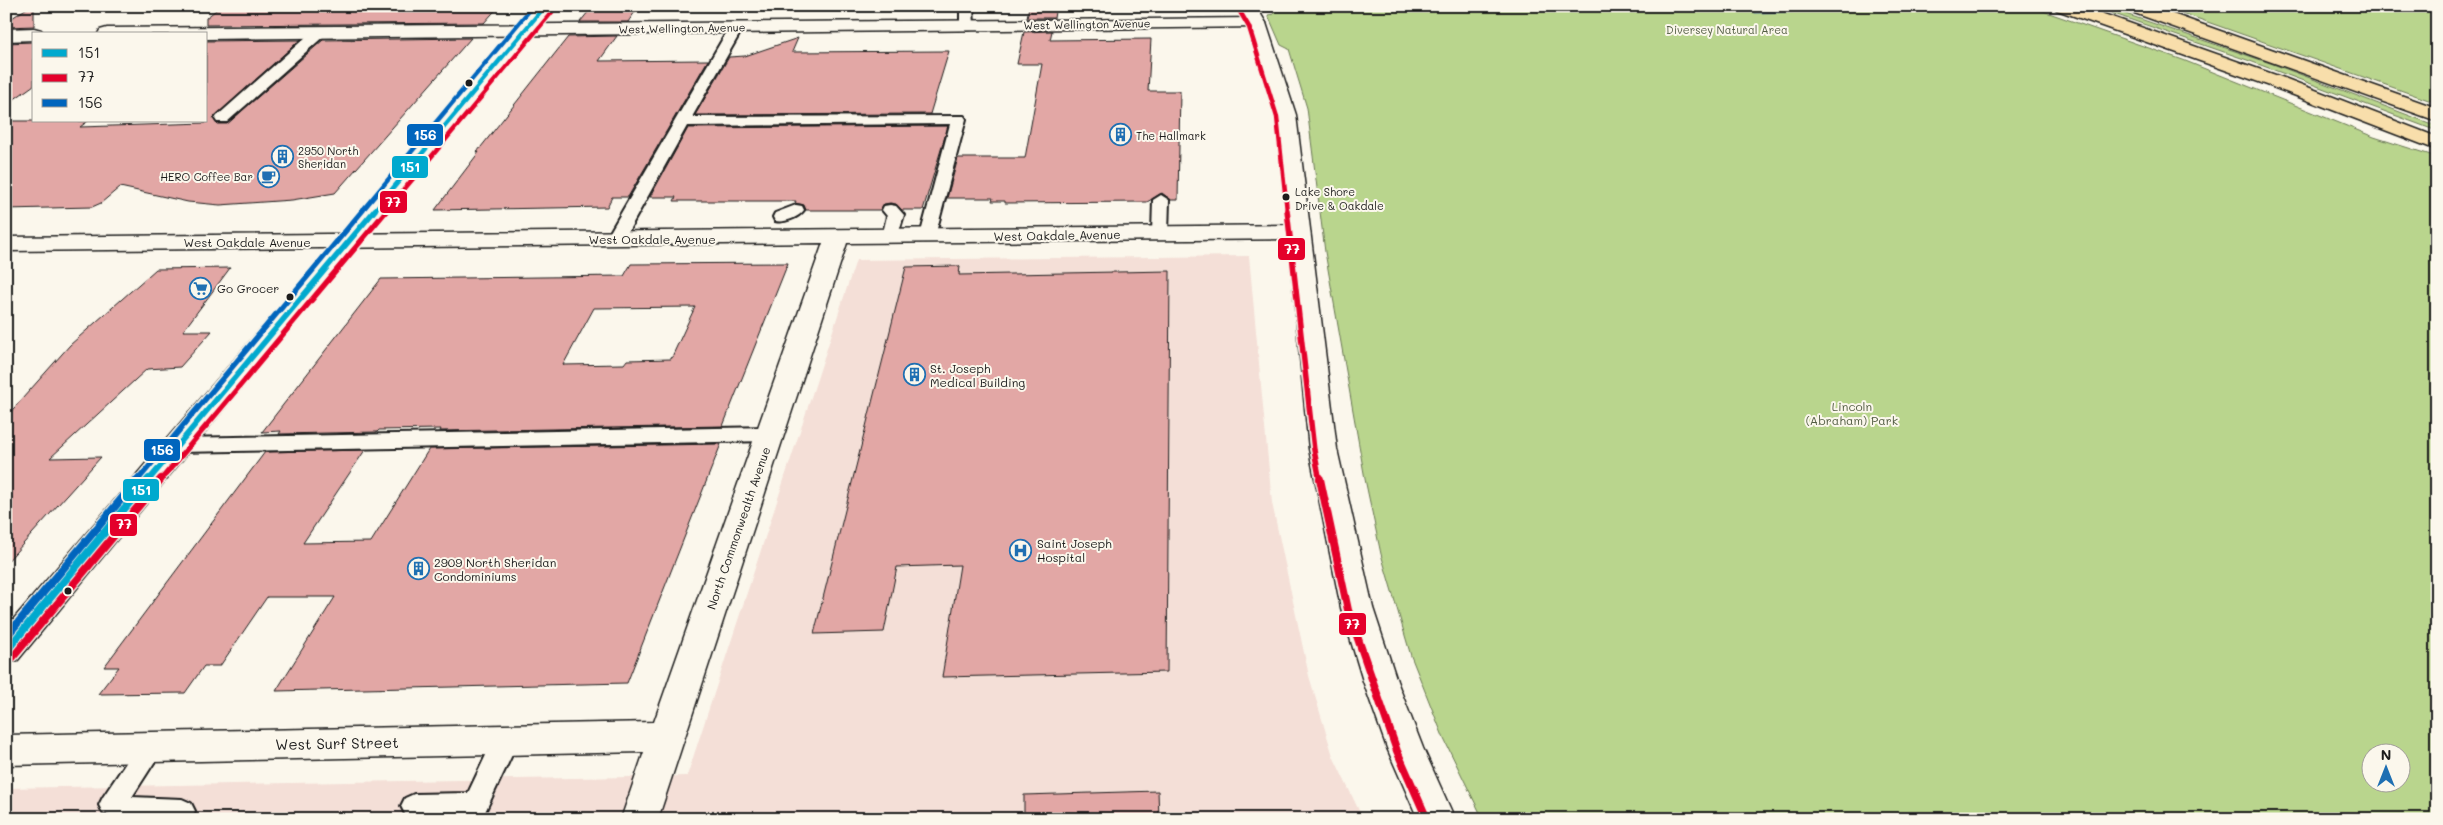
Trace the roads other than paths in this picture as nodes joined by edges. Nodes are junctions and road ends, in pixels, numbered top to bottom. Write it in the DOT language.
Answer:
graph roads {
  1 [pos="545,6"];
  2 [pos="966,6"];
  3 [pos="2063,6"];
  4 [pos="2132,6"];
  5 [pos="1252,15"];
  6 [pos="967,26"];
  7 [pos="736,28"];
  8 [pos="526,30"];
  9 [pos="320,32"];
  10 [pos="208,33"];
  11 [pos="32,34"];
  12 [pos="6,35"];
  13 [pos="2437,115"];
  14 [pos="222,119"];
  15 [pos="682,122"];
  16 [pos="2437,144"];
  17 [pos="1161,200"];
  18 [pos="890,210"];
  19 [pos="1297,232"];
  20 [pos="1160,234"];
  21 [pos="928,236"];
  22 [pos="890,237"];
  23 [pos="837,238"];
  24 [pos="615,239"];
  25 [pos="349,241"];
  26 [pos="6,244"];
  27 [pos="770,434"];
  28 [pos="179,445"];
  29 [pos="6,651"];
  30 [pos="667,737"];
  31 [pos="506,740"];
  32 [pos="151,747"];
  33 [pos="6,750"];
  34 [pos="414,806"];
  35 [pos="182,810"];
  36 [pos="639,819"];
  37 [pos="1437,819"];
  1 -- 8 [label="street"];
  2 -- 6 [label="lane"];
  3 -- 16 [label="highway"];
  4 -- 13 [label="highway"];
  5 -- 6 [label="street, West Wellington Avenue"];
  5 -- 19 [label="street"];
  6 -- 7 [label="street, West Wellington Avenue"];
  7 -- 8 [label="street, West Wellington Avenue"];
  7 -- 15 [label="lane"];
  8 -- 9 [label="street, West Wellington Avenue"];
  8 -- 25 [label="street"];
  9 -- 10 [label="street, West Wellington Avenue"];
  9 -- 14 [label="lane"];
  11 -- 12 [label="street"];
  15 -- 21 [label="lane"];
  15 -- 24 [label="lane"];
  17 -- 20 [label="lane"];
  18 -- 22 [label="lane"];
  19 -- 20 [label="street, West Oakdale Avenue"];
  19 -- 37 [label="street"];
  20 -- 21 [label="street, West Oakdale Avenue"];
  21 -- 22 [label="street, West Oakdale Avenue"];
  22 -- 23 [label="street, West Oakdale Avenue"];
  23 -- 24 [label="street, West Oakdale Avenue"];
  23 -- 27 [label="street, North Commonwealth Avenue"];
  24 -- 25 [label="street, West Oakdale Avenue"];
  25 -- 26 [label="street, West Oakdale Avenue"];
  25 -- 28 [label="street"];
  27 -- 28 [label="lane"];
  27 -- 30 [label="street, North Commonwealth Avenue"];
  28 -- 29 [label="street"];
  30 -- 31 [label="street, West Surf Street"];
  30 -- 36 [label="street, North Commonwealth Avenue"];
  31 -- 32 [label="street, West Surf Street"];
  31 -- 34 [label="lane"];
  32 -- 33 [label="street, West Surf Street"];
  32 -- 35 [label="lane"];
}
